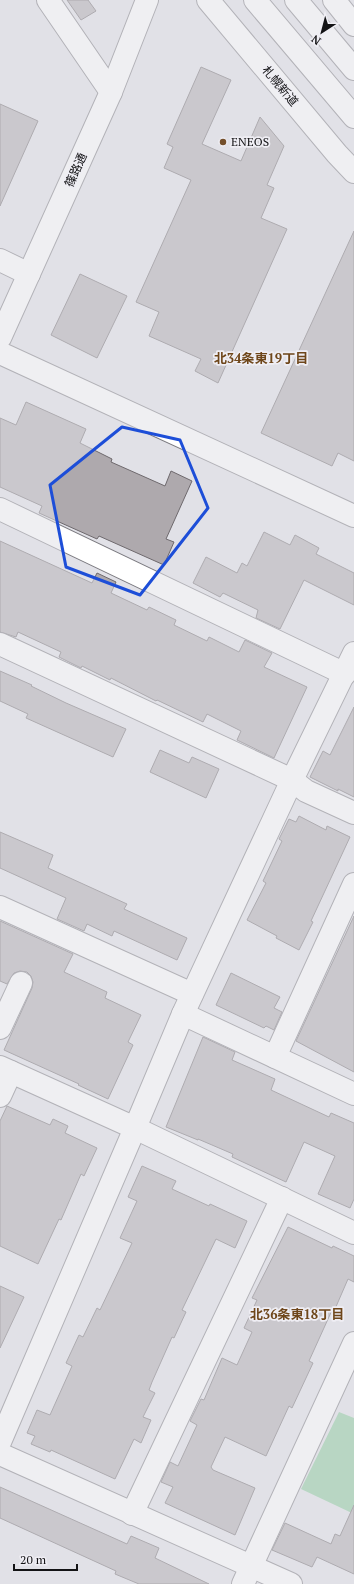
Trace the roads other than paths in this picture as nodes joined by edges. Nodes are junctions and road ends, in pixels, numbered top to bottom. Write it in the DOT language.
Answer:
graph roads {
  1 [pos="48,0"];
  2 [pos="147,0"];
  3 [pos="208,0"];
  4 [pos="255,0"];
  5 [pos="296,0"];
  6 [pos="334,0"];
  7 [pos="354,25"];
  8 [pos="354,69"];
  9 [pos="111,92"];
  10 [pos="354,117"];
  11 [pos="354,172"];
  12 [pos="0,260"];
  13 [pos="29,274"];
  14 [pos="0,338"];
  15 [pos="0,353"];
  16 [pos="0,509"];
  17 [pos="354,516"];
  18 [pos="0,644"];
  19 [pos="354,653"];
  20 [pos="345,674"];
  21 [pos="292,780"];
  22 [pos="354,813"];
  23 [pos="354,884"];
  24 [pos="0,907"];
  25 [pos="21,983"];
  26 [pos="192,994"];
  27 [pos="183,1014"];
  28 [pos="0,1028"];
  29 [pos="275,1057"];
  30 [pos="5,1069"];
  31 [pos="354,1094"];
  32 [pos="0,1096"];
  33 [pos="135,1128"];
  34 [pos="282,1198"];
  35 [pos="354,1233"];
  36 [pos="354,1344"];
  37 [pos="0,1442"];
  38 [pos="0,1454"];
  39 [pos="132,1514"];
  40 [pos="247,1575"];
  41 [pos="291,1584"];
  1 -- 9 [label="main road"];
  2 -- 9 [label="main road, 篠路通"];
  3 -- 11 [label="main road, 札幌新道"];
  4 -- 10 [label="main road"];
  5 -- 8 [label="main road"];
  6 -- 7 [label="main road"];
  9 -- 13 [label="main road, 篠路通"];
  12 -- 13 [label="main road"];
  13 -- 14 [label="main road, 篠路通"];
  15 -- 17 [label="main road"];
  16 -- 20 [label="main road"];
  18 -- 21 [label="main road"];
  19 -- 20 [label="main road"];
  20 -- 21 [label="main road"];
  21 -- 22 [label="main road"];
  21 -- 26 [label="main road"];
  23 -- 29 [label="main road"];
  24 -- 26 [label="main road"];
  25 -- 28 [label="main road"];
  26 -- 27 [label="main road"];
  27 -- 29 [label="main road"];
  27 -- 33 [label="main road"];
  29 -- 31 [label="main road"];
  30 -- 32 [label="main road"];
  30 -- 33 [label="main road"];
  33 -- 34 [label="main road"];
  33 -- 37 [label="main road"];
  34 -- 35 [label="main road"];
  34 -- 39 [label="main road"];
  36 -- 40 [label="main road"];
  38 -- 39 [label="main road"];
  39 -- 40 [label="main road"];
  40 -- 41 [label="main road"];
}
